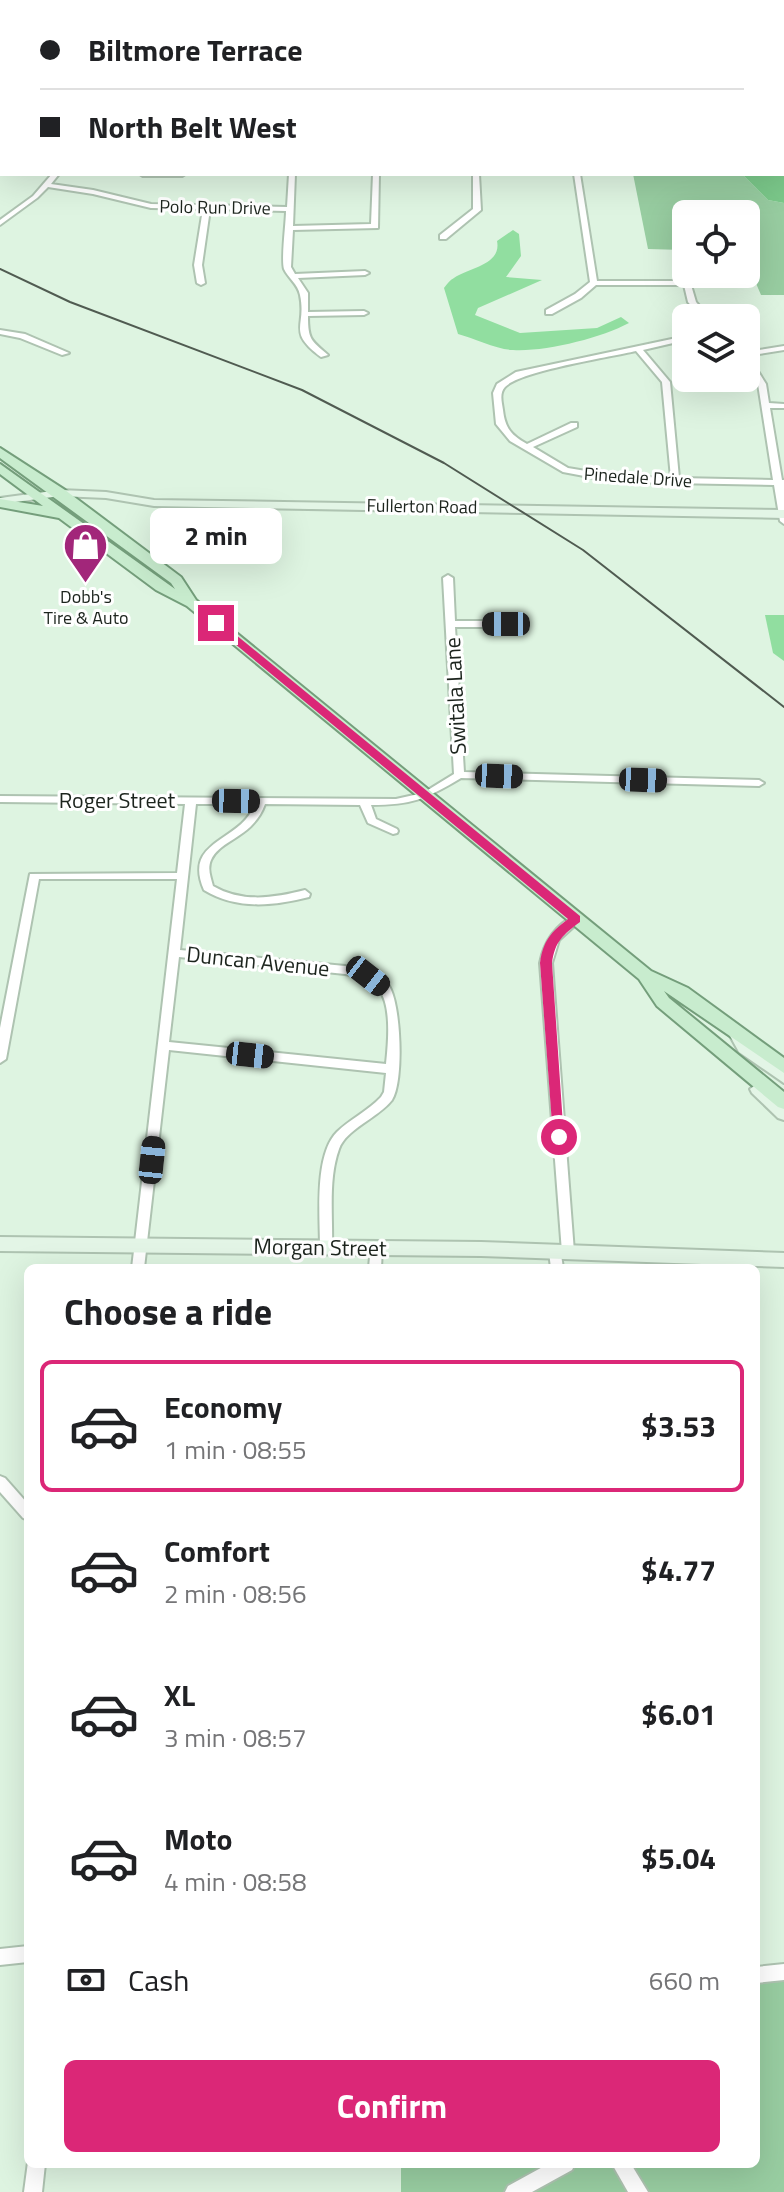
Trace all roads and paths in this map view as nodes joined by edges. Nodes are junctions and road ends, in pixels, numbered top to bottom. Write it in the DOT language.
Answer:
graph roads {
  1 [pos="54,176"];
  2 [pos="292,176"];
  3 [pos="376,176"];
  4 [pos="476,176"];
  5 [pos="577,176"];
  6 [pos="47,185"];
  7 [pos="207,208"];
  8 [pos="290,209"];
  9 [pos="0,223"];
  10 [pos="289,228"];
  11 [pos="443,237"];
  12 [pos="365,273"];
  13 [pos="291,276"];
  14 [pos="201,283"];
  15 [pos="594,283"];
  16 [pos="672,283"];
  17 [pos="549,312"];
  18 [pos="364,313"];
  19 [pos="304,314"];
  20 [pos="0,332"];
  21 [pos="672,341"];
  22 [pos="638,348"];
  23 [pos="784,348"];
  24 [pos="65,353"];
  25 [pos="760,353"];
  26 [pos="324,355"];
  27 [pos="760,376"];
  28 [pos="766,405"];
  29 [pos="784,406"];
  30 [pos="574,425"];
  31 [pos="526,447"];
  32 [pos="0,452"];
  33 [pos="4,471"];
  34 [pos="675,480"];
  35 [pos="781,483"];
  36 [pos="60,493"];
  37 [pos="41,496"];
  38 [pos="0,501"];
  39 [pos="783,517"];
  40 [pos="77,524"];
  41 [pos="448,578"];
  42 [pos="192,603"];
  43 [pos="451,624"];
  44 [pos="506,624"];
  45 [pos="459,775"];
  46 [pos="759,783"];
  47 [pos="426,795"];
  48 [pos="0,799"];
  49 [pos="191,800"];
  50 [pos="261,801"];
  51 [pos="364,801"];
  52 [pos="393,831"];
  53 [pos="183,876"];
  54 [pos="305,894"];
  55 [pos="576,919"];
  56 [pos="175,953"];
  57 [pos="645,975"];
  58 [pos="737,1034"];
  59 [pos="165,1046"];
  60 [pos="730,1058"];
  61 [pos="0,1059"];
  62 [pos="784,1067"];
  63 [pos="392,1069"];
  64 [pos="784,1077"];
  65 [pos="784,1102"];
  66 [pos="784,1114"];
  67 [pos="0,1244"];
  68 [pos="142,1245"];
  69 [pos="326,1247"];
  70 [pos="376,1248"];
  71 [pos="560,1258"];
  72 [pos="784,1260"];
  73 [pos="139,1264"];
  74 [pos="375,1264"];
  75 [pos="0,1482"];
  76 [pos="24,1509"];
  77 [pos="24,1954"];
  78 [pos="0,1957"];
  79 [pos="784,1972"];
  80 [pos="760,1975"];
  81 [pos="36,2168"];
  82 [pos="559,2168"];
  83 [pos="624,2168"];
  84 [pos="33,2192"];
  85 [pos="514,2192"];
  86 [pos="639,2192"];
  1 -- 6 [label="street"];
  2 -- 8 [label="street"];
  3 -- 10 [label="street"];
  4 -- 11 [label="street"];
  5 -- 15 [label="street"];
  6 -- 7 [label="street, Polo Run Drive"];
  6 -- 9 [label="street"];
  7 -- 8 [label="street, Polo Run Drive"];
  7 -- 14 [label="street"];
  8 -- 10 [label="street"];
  10 -- 13 [label="street"];
  12 -- 13 [label="street"];
  13 -- 19 [label="street"];
  15 -- 16 [label="street"];
  15 -- 17 [label="street"];
  18 -- 19 [label="street"];
  19 -- 26 [label="street"];
  20 -- 24 [label="street"];
  21 -- 22 [label="street, Pinedale Drive"];
  22 -- 31 [label="street, Pinedale Drive"];
  22 -- 34 [label="street"];
  23 -- 25 [label="street"];
  27 -- 28 [label="street"];
  28 -- 29 [label="street"];
  28 -- 35 [label="street"];
  30 -- 31 [label="street"];
  31 -- 34 [label="street, Pinedale Drive"];
  32 -- 36 [label="main road"];
  33 -- 37 [label="main road"];
  33 -- 38 [label="main road"];
  34 -- 35 [label="street, Pinedale Drive"];
  35 -- 39 [label="street"];
  36 -- 37 [label="street, Fullerton Road"];
  36 -- 39 [label="street, Fullerton Road"];
  36 -- 42 [label="main road"];
  37 -- 38 [label="street, Fullerton Road"];
  37 -- 40 [label="main road"];
  38 -- 40 [label="main road"];
  40 -- 42 [label="main road"];
  41 -- 43 [label="street, Switala Lane"];
  42 -- 47 [label="main road"];
  43 -- 44 [label="street"];
  43 -- 45 [label="street, Switala Lane"];
  45 -- 46 [label="street"];
  45 -- 47 [label="street, Switala Lane"];
  47 -- 51 [label="street, Roger Street"];
  47 -- 55 [label="main road"];
  48 -- 49 [label="street, Roger Street"];
  49 -- 50 [label="street, Roger Street"];
  49 -- 53 [label="street"];
  50 -- 51 [label="street, Roger Street"];
  50 -- 54 [label="street"];
  51 -- 52 [label="street"];
  53 -- 56 [label="street"];
  53 -- 61 [label="street"];
  55 -- 57 [label="main road"];
  55 -- 71 [label="street"];
  56 -- 59 [label="street"];
  56 -- 63 [label="street, Duncan Avenue"];
  57 -- 58 [label="main road"];
  57 -- 60 [label="main road"];
  58 -- 62 [label="main road"];
  58 -- 64 [label="street"];
  59 -- 63 [label="street"];
  59 -- 68 [label="street"];
  60 -- 65 [label="main road"];
  60 -- 66 [label="street"];
  63 -- 69 [label="street, Duncan Avenue"];
  67 -- 68 [label="street, Morgan Street"];
  68 -- 69 [label="street, Morgan Street"];
  68 -- 73 [label="street"];
  69 -- 70 [label="street, Morgan Street"];
  70 -- 71 [label="street, Morgan Street"];
  70 -- 74 [label="street"];
  71 -- 72 [label="street, Morgan Street"];
  75 -- 76 [label="street"];
  77 -- 78 [label="street"];
  79 -- 80 [label="street"];
  81 -- 84 [label="street"];
  82 -- 85 [label="street"];
  83 -- 86 [label="street"];
}
